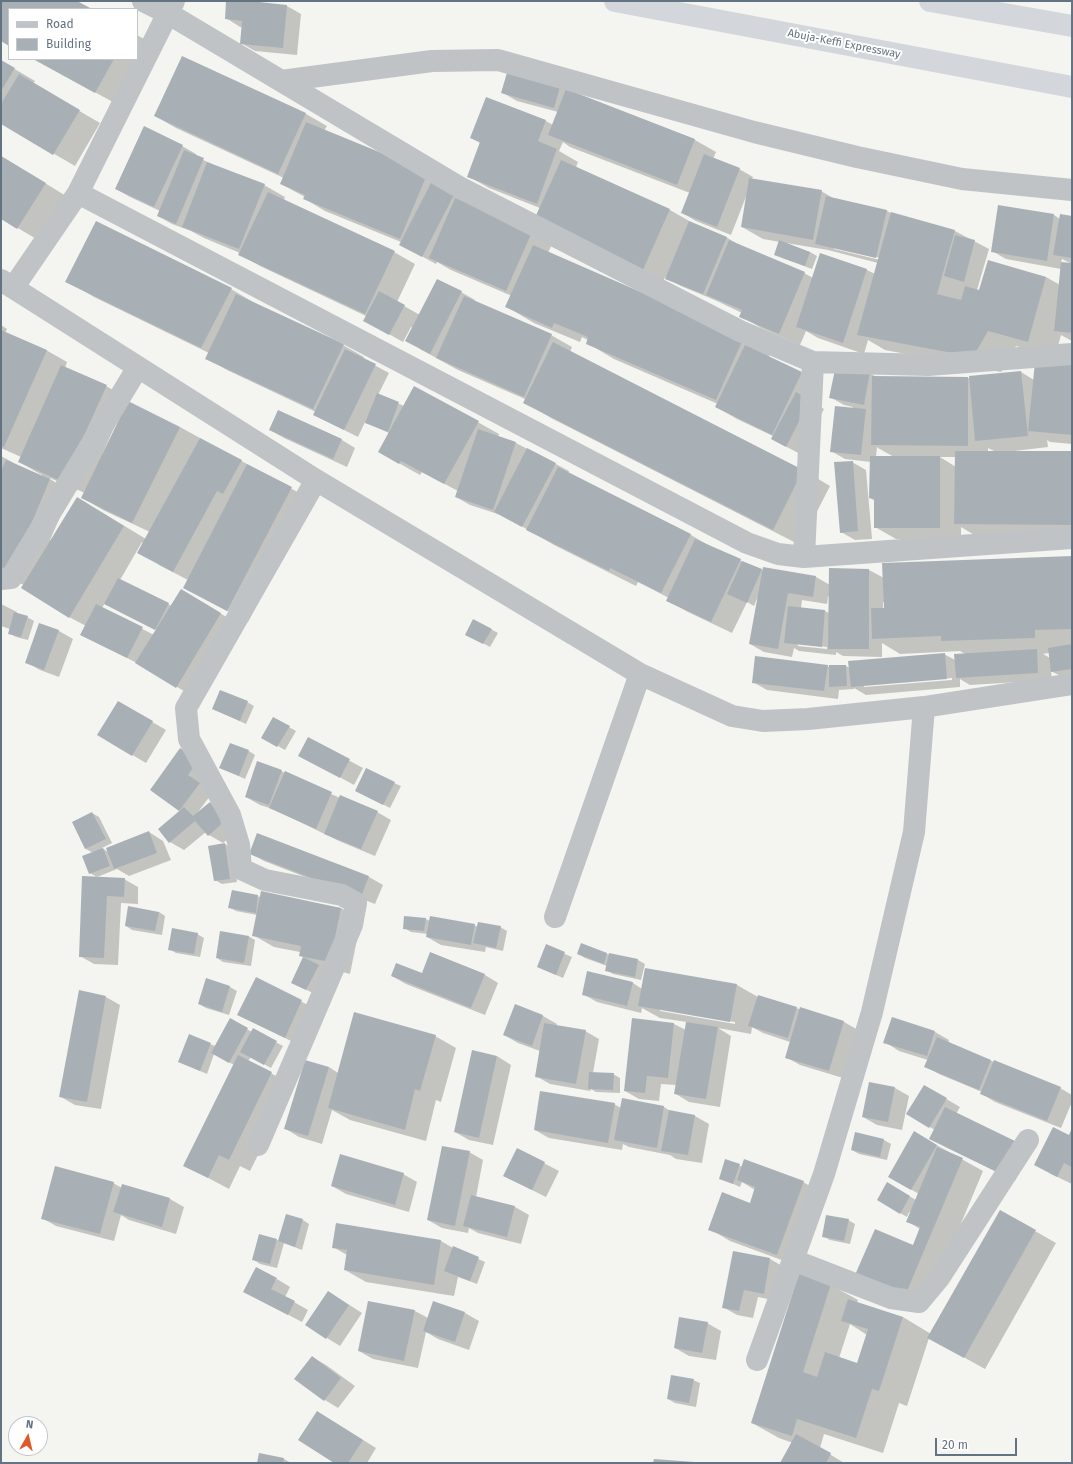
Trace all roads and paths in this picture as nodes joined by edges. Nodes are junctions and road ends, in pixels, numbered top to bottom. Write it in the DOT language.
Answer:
graph roads {
  1 [pos="143,1"];
  2 [pos="615,1"];
  3 [pos="930,1"];
  4 [pos="172,7"];
  5 [pos="1072,26"];
  6 [pos="281,81"];
  7 [pos="1072,87"];
  8 [pos="1072,190"];
  9 [pos="78,193"];
  10 [pos="7,284"];
  11 [pos="1072,354"];
  12 [pos="813,362"];
  13 [pos="138,367"];
  14 [pos="316,480"];
  15 [pos="1072,538"];
  16 [pos="804,557"];
  17 [pos="1,579"];
  18 [pos="640,674"];
  19 [pos="1072,684"];
  20 [pos="924,707"];
  21 [pos="555,917"];
  22 [pos="1028,1140"];
  23 [pos="258,1145"];
  24 [pos="793,1260"];
  25 [pos="757,1360"];
  1 -- 4 [label="street"];
  2 -- 7 [label="highway, Abuja-Keffi Expressway"];
  3 -- 5 [label="highway"];
  4 -- 6 [label="street"];
  4 -- 9 [label="street"];
  6 -- 8 [label="street"];
  6 -- 12 [label="street"];
  9 -- 10 [label="street"];
  9 -- 16 [label="street"];
  10 -- 13 [label="street"];
  11 -- 12 [label="street"];
  12 -- 16 [label="street"];
  13 -- 14 [label="street"];
  13 -- 17 [label="street"];
  14 -- 18 [label="street"];
  14 -- 23 [label="street"];
  15 -- 16 [label="street"];
  18 -- 20 [label="street"];
  18 -- 21 [label="street"];
  19 -- 20 [label="street"];
  20 -- 24 [label="street"];
  22 -- 24 [label="street"];
  24 -- 25 [label="street"];
}
